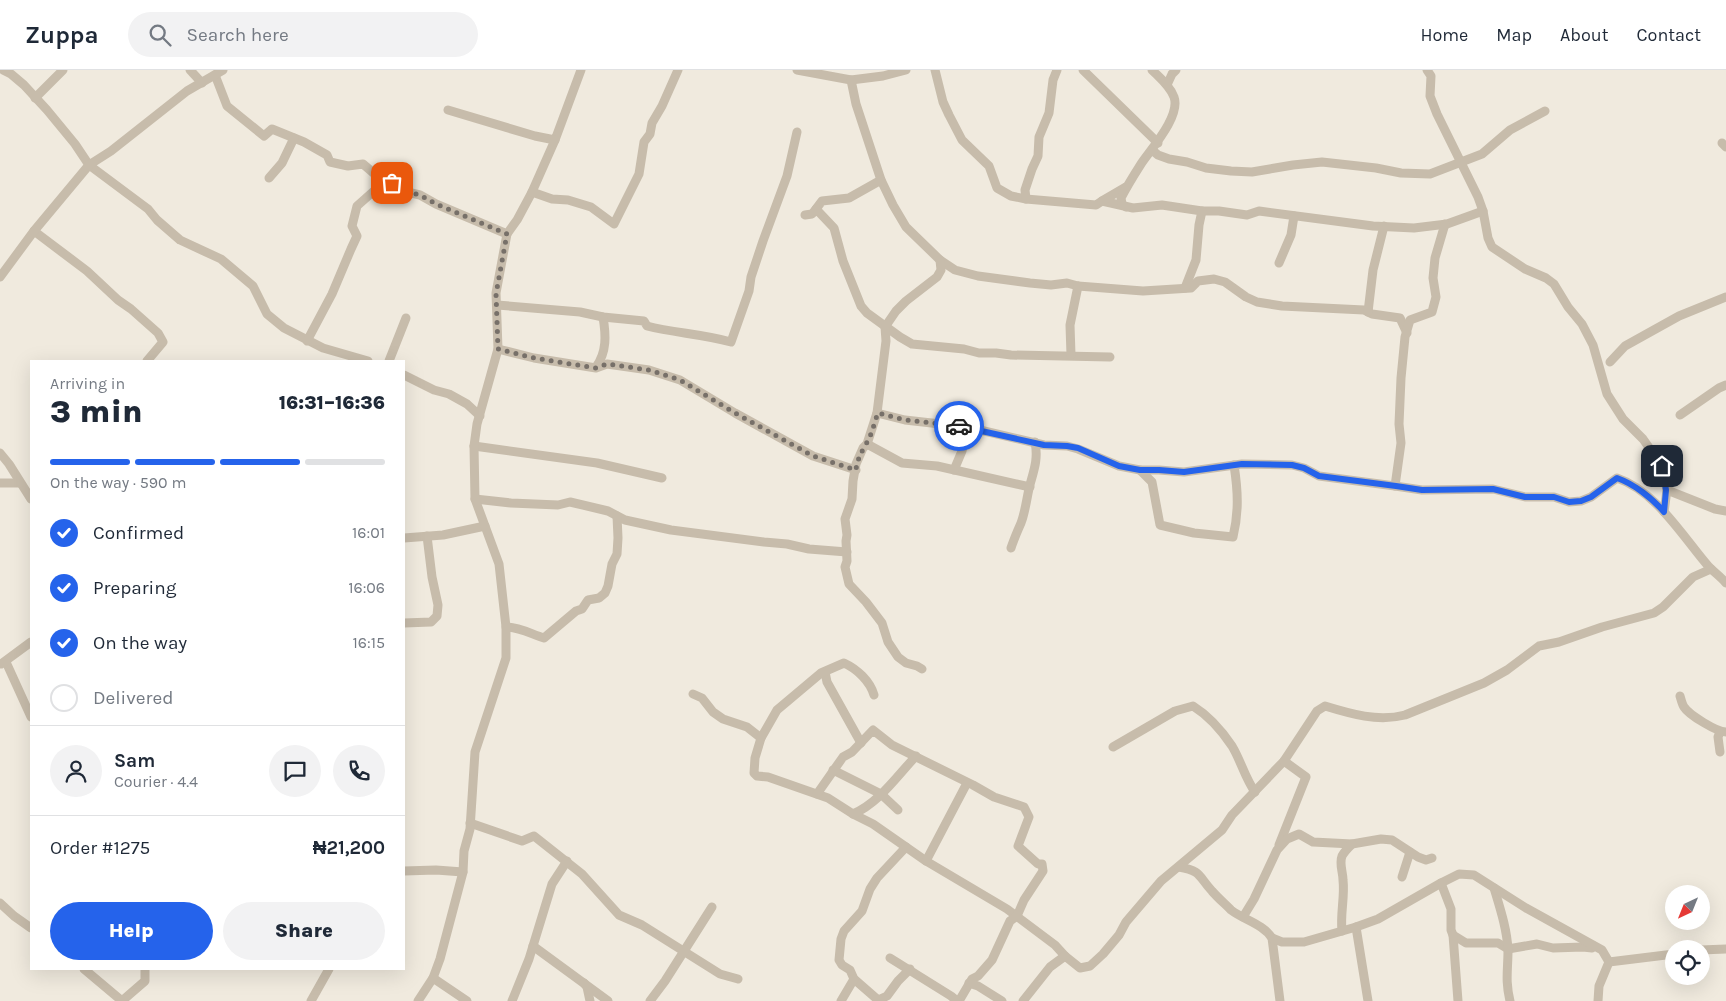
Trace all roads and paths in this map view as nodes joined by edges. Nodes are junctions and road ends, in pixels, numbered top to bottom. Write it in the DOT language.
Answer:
graph roads {
  1 [pos="4,70"];
  2 [pos="63,70"];
  3 [pos="190,70"];
  4 [pos="581,70"];
  5 [pos="678,70"];
  6 [pos="797,70"];
  7 [pos="906,70"];
  8 [pos="935,70"];
  9 [pos="1058,70"];
  10 [pos="1083,70"];
  11 [pos="1152,70"];
  12 [pos="1176,70"];
  13 [pos="1427,70"];
  14 [pos="219,73"];
  15 [pos="851,80"];
  16 [pos="202,83"];
  17 [pos="1167,86"];
  18 [pos="36,98"];
  19 [pos="448,110"];
  20 [pos="1545,111"];
  21 [pos="797,132"];
  22 [pos="294,138"];
  23 [pos="555,140"];
  24 [pos="1155,147"];
  25 [pos="1461,163"];
  26 [pos="89,165"];
  27 [pos="268,178"];
  28 [pos="881,180"];
  29 [pos="384,182"];
  30 [pos="1126,187"];
  31 [pos="532,192"];
  32 [pos="1026,199"];
  33 [pos="1102,202"];
  34 [pos="1126,207"];
  35 [pos="816,209"];
  36 [pos="1483,211"];
  37 [pos="1202,212"];
  38 [pos="805,215"];
  39 [pos="1294,216"];
  40 [pos="1445,224"];
  41 [pos="1384,226"];
  42 [pos="34,231"];
  43 [pos="507,234"];
  44 [pos="940,260"];
  45 [pos="1279,263"];
  46 [pos="0,277"];
  47 [pos="1078,286"];
  48 [pos="1185,288"];
  49 [pos="1726,297"];
  50 [pos="497,305"];
  51 [pos="1368,312"];
  52 [pos="406,318"];
  53 [pos="603,318"];
  54 [pos="885,327"];
  55 [pos="1407,333"];
  56 [pos="307,341"];
  57 [pos="498,349"];
  58 [pos="1070,356"];
  59 [pos="1110,357"];
  60 [pos="148,360"];
  61 [pos="365,360"];
  62 [pos="389,360"];
  63 [pos="1610,362"];
  64 [pos="596,368"];
  65 [pos="405,376"];
  66 [pos="1726,385"];
  67 [pos="878,413"];
  68 [pos="1680,415"];
  69 [pos="480,416"];
  70 [pos="967,427"];
  71 [pos="1035,442"];
  72 [pos="867,444"];
  73 [pos="474,446"];
  74 [pos="0,453"];
  75 [pos="1234,465"];
  76 [pos="856,470"];
  77 [pos="954,470"];
  78 [pos="1140,470"];
  79 [pos="662,478"];
  80 [pos="0,483"];
  81 [pos="20,483"];
  82 [pos="1396,486"];
  83 [pos="1030,487"];
  84 [pos="1666,490"];
  85 [pos="30,498"];
  86 [pos="475,499"];
  87 [pos="1726,511"];
  88 [pos="1664,512"];
  89 [pos="616,516"];
  90 [pos="484,526"];
  91 [pos="427,536"];
  92 [pos="405,538"];
  93 [pos="1011,548"];
  94 [pos="847,552"];
  95 [pos="1711,569"];
  96 [pos="1726,583"];
  97 [pos="405,623"];
  98 [pos="506,627"];
  99 [pos="30,643"];
  100 [pos="3,663"];
  101 [pos="922,670"];
  102 [pos="825,672"];
  103 [pos="694,694"];
  104 [pos="874,695"];
  105 [pos="1680,696"];
  106 [pos="30,715"];
  107 [pos="1723,732"];
  108 [pos="761,738"];
  109 [pos="861,743"];
  110 [pos="1113,747"];
  111 [pos="1720,752"];
  112 [pos="916,756"];
  113 [pos="1284,761"];
  114 [pos="833,770"];
  115 [pos="967,783"];
  116 [pos="1255,792"];
  117 [pos="817,794"];
  118 [pos="881,794"];
  119 [pos="898,810"];
  120 [pos="852,814"];
  121 [pos="470,823"];
  122 [pos="1352,844"];
  123 [pos="906,847"];
  124 [pos="1277,850"];
  125 [pos="1410,852"];
  126 [pos="1432,858"];
  127 [pos="567,861"];
  128 [pos="926,861"];
  129 [pos="1179,867"];
  130 [pos="405,871"];
  131 [pos="463,872"];
  132 [pos="1402,877"];
  133 [pos="1441,883"];
  134 [pos="1494,888"];
  135 [pos="0,903"];
  136 [pos="712,906"];
  137 [pos="1017,916"];
  138 [pos="1243,917"];
  139 [pos="1356,926"];
  140 [pos="30,927"];
  141 [pos="1342,931"];
  142 [pos="1454,935"];
  143 [pos="1272,938"];
  144 [pos="533,946"];
  145 [pos="1508,949"];
  146 [pos="1726,949"];
  147 [pos="1602,950"];
  148 [pos="1710,950"];
  149 [pos="684,952"];
  150 [pos="1665,955"];
  151 [pos="1065,956"];
  152 [pos="890,958"];
  153 [pos="1609,962"];
  154 [pos="910,969"];
  155 [pos="85,970"];
  156 [pos="145,970"];
  157 [pos="328,970"];
  158 [pos="433,978"];
  159 [pos="738,979"];
  160 [pos="854,979"];
  161 [pos="584,983"];
  162 [pos="969,983"];
  163 [pos="122,1001"];
  164 [pos="311,1001"];
  165 [pos="418,1001"];
  166 [pos="467,1001"];
  167 [pos="512,1001"];
  168 [pos="590,1001"];
  169 [pos="608,1001"];
  170 [pos="650,1001"];
  171 [pos="841,1001"];
  172 [pos="958,1001"];
  173 [pos="1002,1001"];
  174 [pos="1023,1001"];
  175 [pos="1280,1001"];
  176 [pos="1368,1001"];
  177 [pos="1458,1001"];
  178 [pos="1510,1001"];
  179 [pos="1598,1001"];
  1 -- 18 [label="street"];
  2 -- 18 [label="street"];
  3 -- 16 [label="street"];
  4 -- 23 [label="street"];
  5 -- 31 [label="street"];
  6 -- 15 [label="street"];
  7 -- 15 [label="street"];
  8 -- 32 [label="street"];
  9 -- 32 [label="street"];
  10 -- 24 [label="street"];
  11 -- 17 [label="street"];
  12 -- 17 [label="street"];
  13 -- 25 [label="street"];
  14 -- 16 [label="street"];
  14 -- 22 [label="street"];
  15 -- 28 [label="street"];
  16 -- 26 [label="street"];
  17 -- 24 [label="street"];
  18 -- 26 [label="street"];
  19 -- 23 [label="street"];
  20 -- 25 [label="street"];
  21 -- 53 [label="street"];
  22 -- 27 [label="street"];
  22 -- 29 [label="street"];
  23 -- 31 [label="street"];
  24 -- 25 [label="street"];
  24 -- 30 [label="street"];
  25 -- 36 [label="street"];
  26 -- 42 [label="street"];
  26 -- 56 [label="street"];
  28 -- 35 [label="street"];
  28 -- 44 [label="street"];
  29 -- 43 [label="street"];
  29 -- 56 [label="street"];
  30 -- 33 [label="street"];
  30 -- 34 [label="street"];
  31 -- 43 [label="street"];
  32 -- 33 [label="street"];
  33 -- 34 [label="street"];
  34 -- 37 [label="street"];
  35 -- 38 [label="street"];
  35 -- 54 [label="street"];
  36 -- 40 [label="street"];
  36 -- 84 [label="street"];
  37 -- 39 [label="street"];
  37 -- 48 [label="street"];
  39 -- 41 [label="street"];
  39 -- 45 [label="street"];
  40 -- 41 [label="street"];
  40 -- 55 [label="street"];
  41 -- 51 [label="street"];
  42 -- 46 [label="street"];
  42 -- 60 [label="street"];
  43 -- 50 [label="street"];
  44 -- 47 [label="street"];
  44 -- 54 [label="street"];
  47 -- 48 [label="street"];
  47 -- 58 [label="street"];
  48 -- 51 [label="street"];
  49 -- 63 [label="street"];
  50 -- 53 [label="street"];
  50 -- 57 [label="street"];
  51 -- 55 [label="street"];
  52 -- 62 [label="street"];
  53 -- 64 [label="street"];
  54 -- 58 [label="street"];
  54 -- 67 [label="street"];
  55 -- 82 [label="street"];
  56 -- 61 [label="street"];
  57 -- 64 [label="street"];
  57 -- 69 [label="street"];
  58 -- 59 [label="street"];
  64 -- 76 [label="street"];
  65 -- 69 [label="street"];
  66 -- 68 [label="street"];
  67 -- 70 [label="street"];
  67 -- 72 [label="street"];
  69 -- 73 [label="street"];
  70 -- 71 [label="street"];
  70 -- 77 [label="street"];
  71 -- 78 [label="street"];
  71 -- 83 [label="street"];
  72 -- 76 [label="street"];
  72 -- 77 [label="street"];
  73 -- 79 [label="street"];
  73 -- 86 [label="street"];
  74 -- 81 [label="street"];
  75 -- 78 [label="street"];
  75 -- 78 [label="street"];
  75 -- 82 [label="street"];
  76 -- 94 [label="street"];
  77 -- 83 [label="street"];
  80 -- 81 [label="street"];
  81 -- 85 [label="street"];
  82 -- 88 [label="street"];
  83 -- 93 [label="street"];
  84 -- 87 [label="street"];
  84 -- 88 [label="street"];
  86 -- 89 [label="street"];
  86 -- 90 [label="street"];
  88 -- 95 [label="street"];
  89 -- 94 [label="street"];
  89 -- 98 [label="street"];
  90 -- 91 [label="street"];
  90 -- 98 [label="street"];
  91 -- 92 [label="street"];
  91 -- 97 [label="street"];
  94 -- 101 [label="street"];
  95 -- 96 [label="street"];
  95 -- 113 [label="street"];
  98 -- 121 [label="street"];
  99 -- 100 [label="street"];
  100 -- 106 [label="street"];
  102 -- 104 [label="street"];
  102 -- 108 [label="street"];
  102 -- 109 [label="street"];
  103 -- 108 [label="street"];
  105 -- 107 [label="street"];
  107 -- 111 [label="street"];
  108 -- 117 [label="street"];
  109 -- 112 [label="street"];
  109 -- 114 [label="street"];
  110 -- 116 [label="street"];
  112 -- 115 [label="street"];
  112 -- 118 [label="street"];
  113 -- 116 [label="street"];
  113 -- 124 [label="street"];
  114 -- 117 [label="street"];
  114 -- 118 [label="street"];
  115 -- 128 [label="street"];
  115 -- 137 [label="street"];
  116 -- 129 [label="street"];
  117 -- 120 [label="street"];
  118 -- 119 [label="street"];
  118 -- 120 [label="street"];
  120 -- 123 [label="street"];
  121 -- 127 [label="street"];
  121 -- 131 [label="street"];
  122 -- 124 [label="street"];
  122 -- 125 [label="street"];
  122 -- 141 [label="street"];
  123 -- 128 [label="street"];
  123 -- 160 [label="street"];
  124 -- 138 [label="street"];
  125 -- 126 [label="street"];
  125 -- 132 [label="street"];
  127 -- 144 [label="street"];
  127 -- 149 [label="street"];
  128 -- 137 [label="street"];
  129 -- 138 [label="street"];
  129 -- 151 [label="street"];
  130 -- 131 [label="street"];
  131 -- 158 [label="street"];
  133 -- 134 [label="street"];
  133 -- 139 [label="street"];
  133 -- 142 [label="street"];
  134 -- 145 [label="street"];
  134 -- 147 [label="street"];
  135 -- 140 [label="street"];
  136 -- 149 [label="street"];
  137 -- 151 [label="street"];
  137 -- 162 [label="street"];
  138 -- 143 [label="street"];
  139 -- 141 [label="street"];
  139 -- 176 [label="street"];
  141 -- 143 [label="street"];
  142 -- 145 [label="street"];
  142 -- 177 [label="street"];
  143 -- 175 [label="street"];
  144 -- 161 [label="street"];
  144 -- 167 [label="street"];
  145 -- 147 [label="street"];
  145 -- 178 [label="street"];
  146 -- 148 [label="street"];
  147 -- 153 [label="street"];
  149 -- 159 [label="street"];
  149 -- 170 [label="street"];
  150 -- 153 [label="street"];
  151 -- 174 [label="street"];
  152 -- 154 [label="street"];
  153 -- 179 [label="street"];
  154 -- 160 [label="street"];
  154 -- 172 [label="street"];
  155 -- 163 [label="street"];
  156 -- 163 [label="street"];
  157 -- 164 [label="street"];
  158 -- 165 [label="street"];
  158 -- 166 [label="street"];
  160 -- 171 [label="street"];
  161 -- 168 [label="street"];
  161 -- 169 [label="street"];
  162 -- 172 [label="street"];
  162 -- 173 [label="street"];
}
